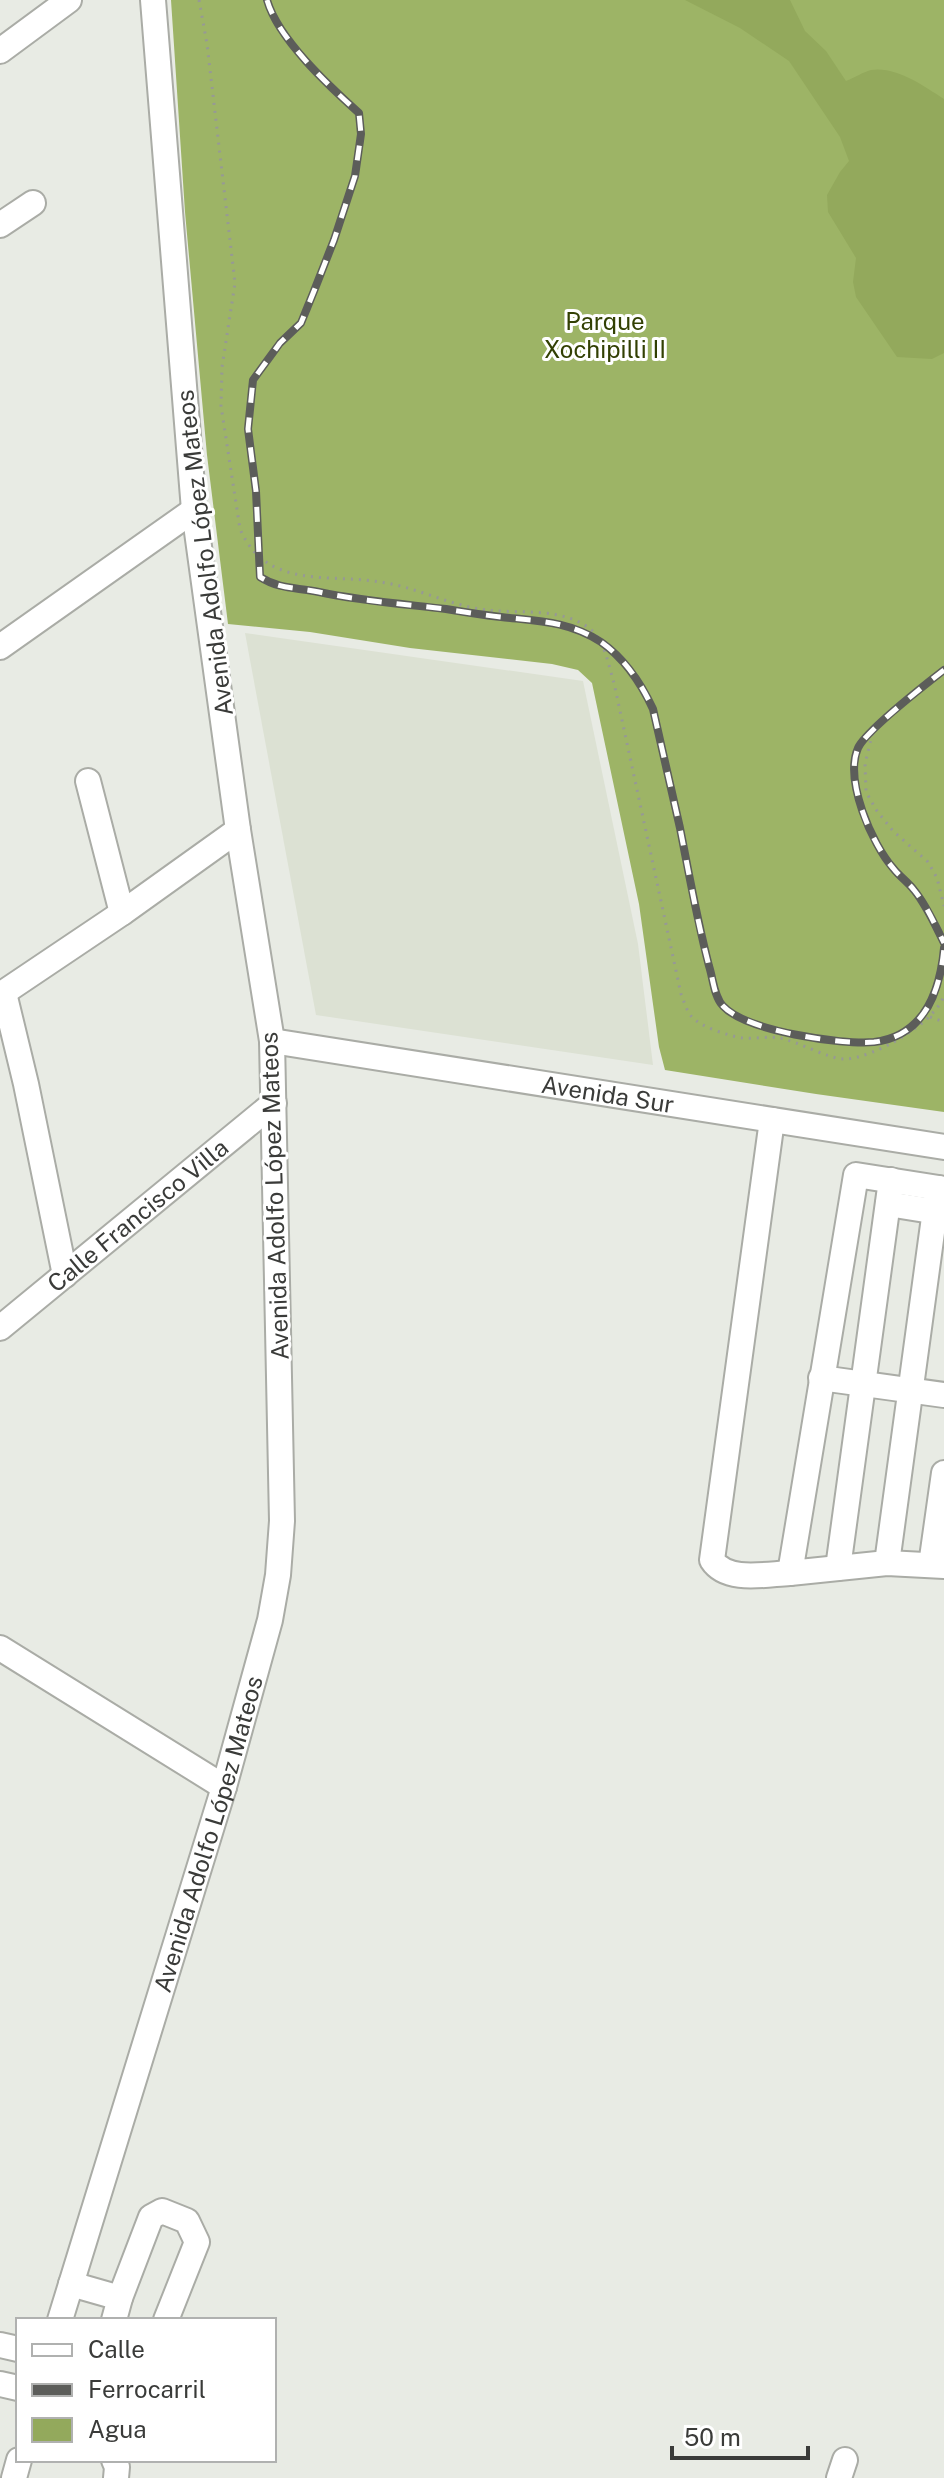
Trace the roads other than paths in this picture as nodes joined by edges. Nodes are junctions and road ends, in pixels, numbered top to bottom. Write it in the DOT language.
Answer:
graph roads {
  1 [pos="69,0"];
  2 [pos="153,0"];
  3 [pos="0,51"];
  4 [pos="33,203"];
  5 [pos="0,225"];
  6 [pos="194,510"];
  7 [pos="0,647"];
  8 [pos="88,781"];
  9 [pos="238,830"];
  10 [pos="122,913"];
  11 [pos="2,994"];
  12 [pos="272,1041"];
  13 [pos="274,1103"];
  14 [pos="772,1120"];
  15 [pos="864,1134"];
  16 [pos="944,1147"];
  17 [pos="856,1175"];
  18 [pos="890,1192"];
  19 [pos="940,1200"];
  20 [pos="65,1275"];
  21 [pos="0,1328"];
  22 [pos="821,1378"];
  23 [pos="863,1384"];
  24 [pos="911,1390"];
  25 [pos="944,1395"];
  26 [pos="944,1473"];
  27 [pos="887,1563"];
  28 [pos="938,1566"];
  29 [pos="838,1568"];
  30 [pos="790,1573"];
  31 [pos="0,1648"];
  32 [pos="224,1787"];
  33 [pos="71,2284"];
  34 [pos="117,2309"];
  35 [pos="61,2318"];
  36 [pos="167,2318"];
  1 -- 3 [label="street"];
  2 -- 6 [label="street, Avenida Adolfo López Mateos"];
  4 -- 5 [label="street"];
  6 -- 7 [label="street"];
  6 -- 9 [label="street, Avenida Adolfo López Mateos"];
  8 -- 10 [label="street"];
  9 -- 10 [label="street"];
  9 -- 12 [label="street, Avenida Adolfo López Mateos"];
  10 -- 11 [label="street"];
  11 -- 20 [label="street"];
  12 -- 13 [label="street, Avenida Adolfo López Mateos"];
  12 -- 14 [label="street, Avenida Sur"];
  13 -- 20 [label="street, Calle Francisco Villa"];
  13 -- 32 [label="street, Avenida Adolfo López Mateos"];
  14 -- 15 [label="street, Avenida Sur"];
  14 -- 30 [label="street"];
  15 -- 16 [label="street, Avenida Sur"];
  15 -- 17 [label="street"];
  17 -- 18 [label="street"];
  17 -- 22 [label="street"];
  18 -- 19 [label="street"];
  18 -- 23 [label="street"];
  19 -- 24 [label="street"];
  20 -- 21 [label="street, Calle Francisco Villa"];
  22 -- 23 [label="street"];
  22 -- 30 [label="street"];
  23 -- 24 [label="street"];
  23 -- 29 [label="street"];
  24 -- 25 [label="street"];
  24 -- 27 [label="street"];
  26 -- 28 [label="street"];
  27 -- 28 [label="street"];
  27 -- 29 [label="street"];
  29 -- 30 [label="street"];
  31 -- 32 [label="street"];
  32 -- 33 [label="street, Avenida Adolfo López Mateos"];
  33 -- 34 [label="street"];
  33 -- 35 [label="street, Avenida Adolfo López Mateos"];
  34 -- 36 [label="street"];
}
